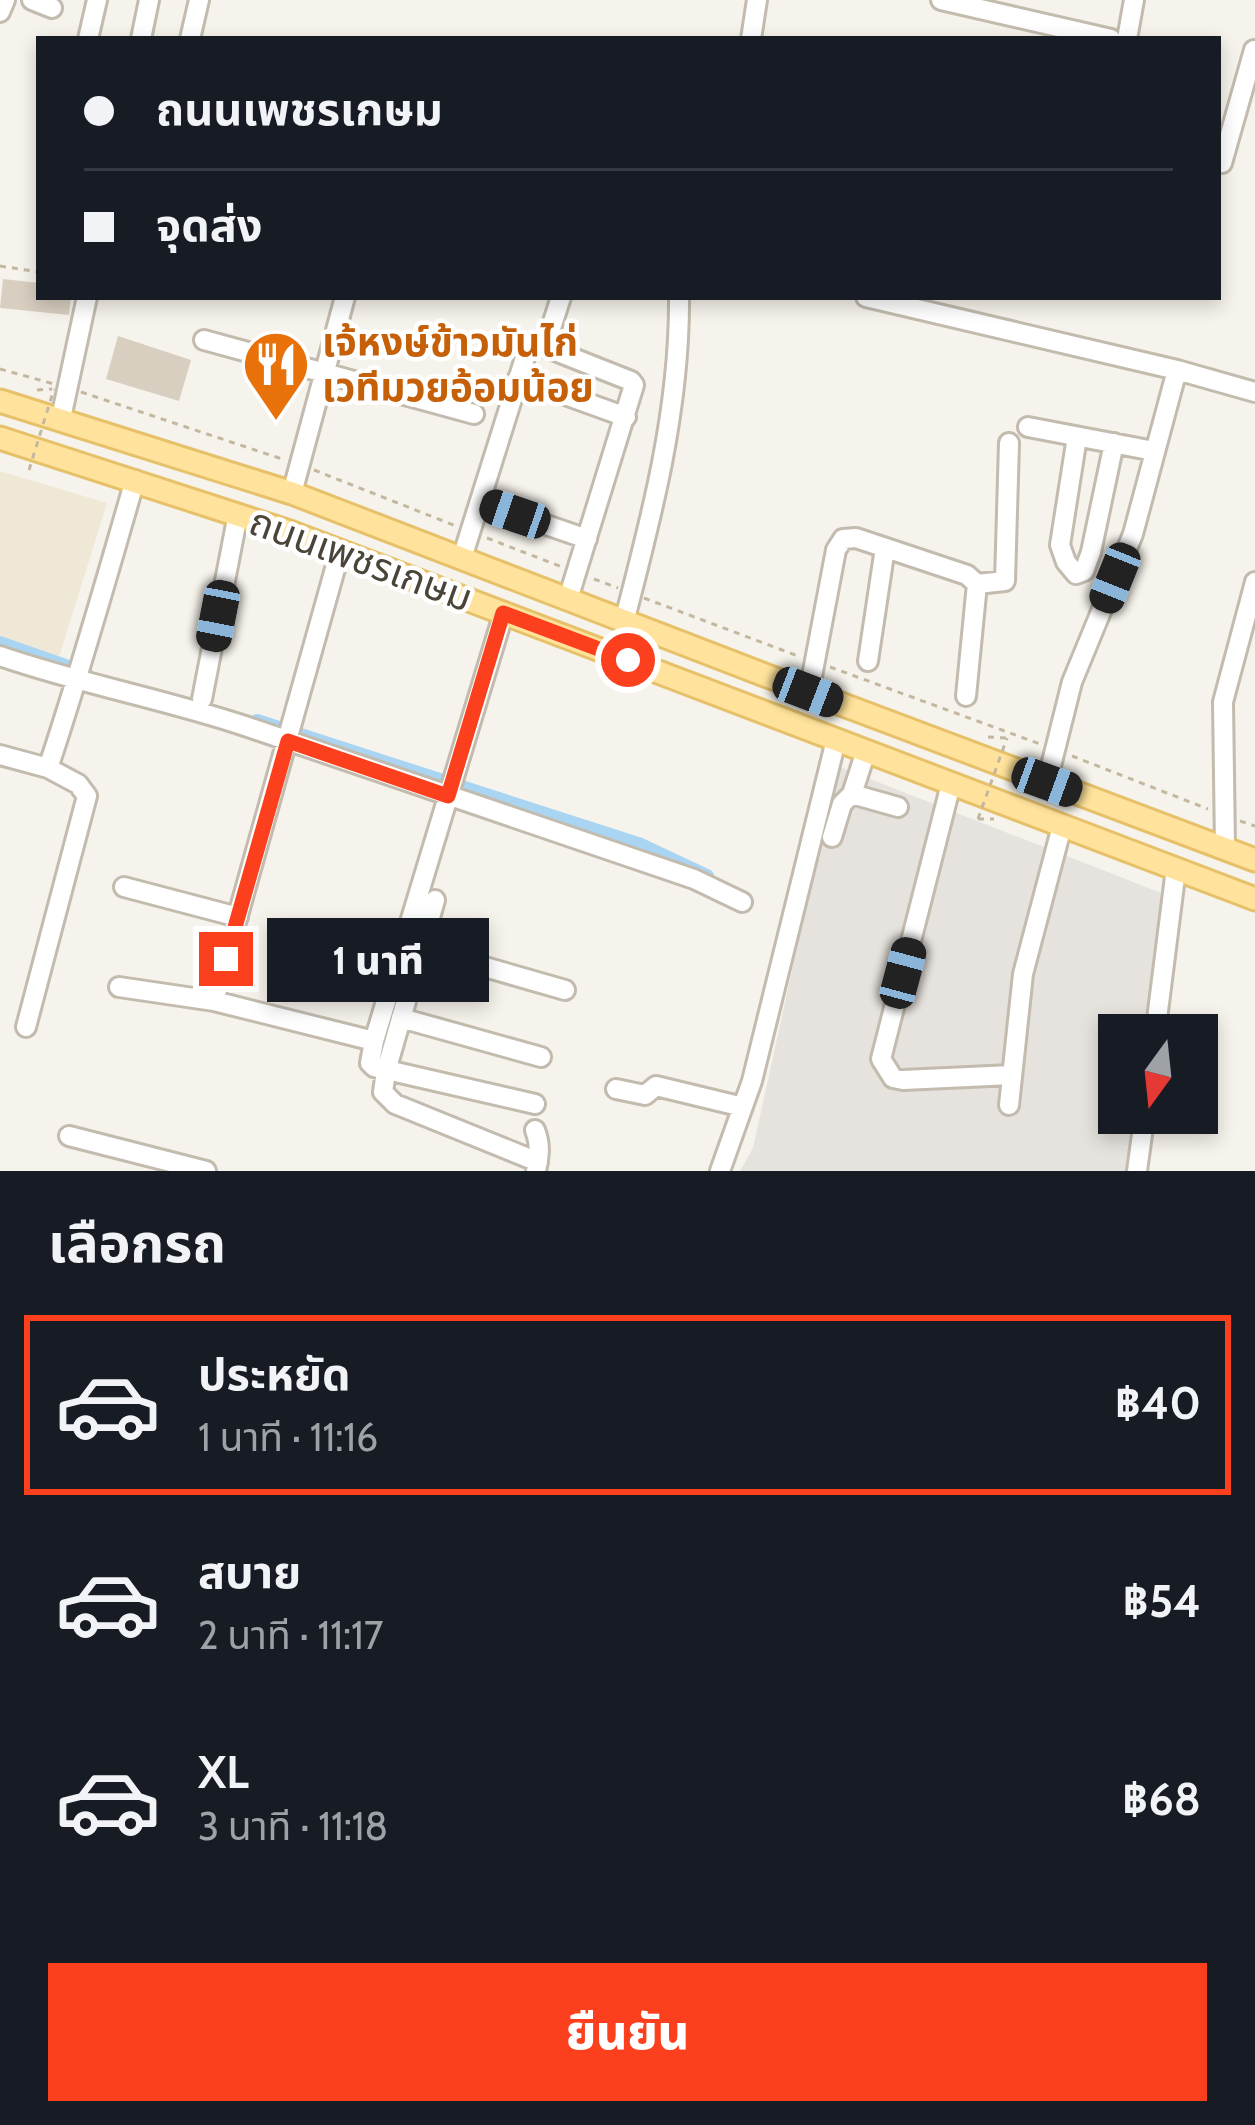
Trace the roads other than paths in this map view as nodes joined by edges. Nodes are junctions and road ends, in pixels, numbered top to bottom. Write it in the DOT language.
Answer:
graph roads {
  1 [pos="5,0"];
  2 [pos="32,0"];
  3 [pos="97,0"];
  4 [pos="149,0"];
  5 [pos="199,0"];
  6 [pos="757,0"];
  7 [pos="941,0"];
  8 [pos="1134,0"];
  9 [pos="968,3"];
  10 [pos="52,8"];
  11 [pos="0,12"];
  12 [pos="89,36"];
  13 [pos="142,36"];
  14 [pos="191,36"];
  15 [pos="751,36"];
  16 [pos="1099,36"];
  17 [pos="1128,36"];
  18 [pos="1254,50"];
  19 [pos="1252,71"];
  20 [pos="1222,163"];
  21 [pos="86,300"];
  22 [pos="343,300"];
  23 [pos="560,300"];
  24 [pos="680,300"];
  25 [pos="879,300"];
  26 [pos="204,340"];
  27 [pos="545,347"];
  28 [pos="1177,370"];
  29 [pos="324,373"];
  30 [pos="518,378"];
  31 [pos="1255,392"];
  32 [pos="1,404"];
  33 [pos="474,414"];
  34 [pos="626,417"];
  35 [pos="61,418"];
  36 [pos="1028,428"];
  37 [pos="1077,436"];
  38 [pos="0,438"];
  39 [pos="1009,443"];
  40 [pos="1114,443"];
  41 [pos="1154,451"];
  42 [pos="53,454"];
  43 [pos="201,463"];
  44 [pos="135,480"];
  45 [pos="292,493"];
  46 [pos="192,499"];
  47 [pos="479,502"];
  48 [pos="238,514"];
  49 [pos="587,539"];
  50 [pos="885,548"];
  51 [pos="340,551"];
  52 [pos="462,557"];
  53 [pos="1255,582"];
  54 [pos="977,584"];
  55 [pos="568,599"];
  56 [pos="503,613"];
  57 [pos="624,622"];
  58 [pos="0,656"];
  59 [pos="868,661"];
  60 [pos="80,674"];
  61 [pos="808,692"];
  62 [pos="966,696"];
  63 [pos="202,699"];
  64 [pos="290,735"];
  65 [pos="836,740"];
  66 [pos="866,752"];
  67 [pos="0,755"];
  68 [pos="48,768"];
  69 [pos="1047,782"];
  70 [pos="951,784"];
  71 [pos="450,790"];
  72 [pos="852,794"];
  73 [pos="898,807"];
  74 [pos="1062,826"];
  75 [pos="832,837"];
  76 [pos="1232,840"];
  77 [pos="1255,860"];
  78 [pos="1176,869"];
  79 [pos="124,887"];
  80 [pos="435,899"];
  81 [pos="1255,899"];
  82 [pos="742,902"];
  83 [pos="238,917"];
  84 [pos="422,949"];
  85 [pos="119,987"];
  86 [pos="565,990"];
  87 [pos="214,1001"];
  88 [pos="1158,1014"];
  89 [pos="401,1018"];
  90 [pos="26,1027"];
  91 [pos="374,1041"];
  92 [pos="541,1057"];
  93 [pos="386,1071"];
  94 [pos="1012,1075"];
  95 [pos="616,1089"];
  96 [pos="535,1104"];
  97 [pos="1009,1105"];
  98 [pos="743,1107"];
  99 [pos="535,1130"];
  100 [pos="1142,1134"];
  101 [pos="69,1136"];
  102 [pos="537,1167"];
  103 [pos="206,1171"];
  104 [pos="720,1171"];
  105 [pos="1138,1171"];
  1 -- 11 [label="street"];
  2 -- 10 [label="street"];
  3 -- 12 [label="street"];
  4 -- 13 [label="street"];
  5 -- 14 [label="street"];
  6 -- 15 [label="street"];
  7 -- 9 [label="street"];
  8 -- 17 [label="street"];
  9 -- 16 [label="street"];
  18 -- 19 [label="street"];
  19 -- 20 [label="street"];
  21 -- 35 [label="street"];
  22 -- 29 [label="street"];
  23 -- 27 [label="street"];
  24 -- 57 [label="street"];
  25 -- 28 [label="street"];
  26 -- 29 [label="street"];
  27 -- 30 [label="street"];
  27 -- 34 [label="street"];
  28 -- 31 [label="street"];
  28 -- 41 [label="street"];
  29 -- 33 [label="street"];
  29 -- 45 [label="street"];
  30 -- 34 [label="street"];
  30 -- 47 [label="street"];
  32 -- 35 [label="main road, ถนนเพชรเกษม"];
  34 -- 49 [label="street"];
  35 -- 42 [label="main road"];
  35 -- 43 [label="main road, ถนนเพชรเกษม"];
  36 -- 37 [label="street"];
  37 -- 40 [label="street"];
  37 -- 40 [label="street"];
  38 -- 42 [label="main road, ถนนเพชรเกษม"];
  39 -- 54 [label="street"];
  40 -- 41 [label="street"];
  41 -- 69 [label="street"];
  42 -- 44 [label="main road, ถนนเพชรเกษม"];
  43 -- 45 [label="main road, ถนนเพชรเกษม"];
  43 -- 46 [label="main road"];
  44 -- 46 [label="main road, ถนนเพชรเกษม"];
  44 -- 60 [label="street"];
  45 -- 52 [label="main road, ถนนเพชรเกษม"];
  46 -- 48 [label="main road, ถนนเพชรเกษม"];
  47 -- 49 [label="street"];
  47 -- 52 [label="street"];
  48 -- 51 [label="main road, ถนนเพชรเกษม"];
  48 -- 63 [label="street"];
  49 -- 55 [label="street"];
  50 -- 54 [label="street"];
  50 -- 59 [label="street"];
  50 -- 61 [label="street"];
  51 -- 56 [label="main road, ถนนเพชรเกษม"];
  51 -- 64 [label="street"];
  52 -- 55 [label="main road, ถนนเพชรเกษม"];
  53 -- 76 [label="street"];
  54 -- 62 [label="street"];
  55 -- 57 [label="main road, ถนนเพชรเกษม"];
  56 -- 65 [label="main road, ถนนเพชรเกษม"];
  56 -- 71 [label="street"];
  57 -- 61 [label="main road, ถนนเพชรเกษม"];
  58 -- 60 [label="street"];
  60 -- 64 [label="street"];
  60 -- 68 [label="street"];
  61 -- 69 [label="main road, ถนนเพชรเกษม"];
  64 -- 71 [label="street"];
  64 -- 83 [label="street"];
  65 -- 66 [label="main road, ถนนเพชรเกษม"];
  65 -- 98 [label="street"];
  66 -- 70 [label="main road, ถนนเพชรเกษม"];
  66 -- 72 [label="street"];
  67 -- 68 [label="street"];
  68 -- 90 [label="street"];
  69 -- 76 [label="main road, ถนนเพชรเกษม"];
  70 -- 74 [label="main road, ถนนเพชรเกษม"];
  70 -- 94 [label="street"];
  71 -- 82 [label="street"];
  71 -- 91 [label="street"];
  72 -- 73 [label="street"];
  72 -- 75 [label="street"];
  74 -- 78 [label="main road, ถนนเพชรเกษม"];
  74 -- 94 [label="street"];
  76 -- 77 [label="main road, ถนนเพชรเกษม"];
  78 -- 81 [label="main road, ถนนเพชรเกษม"];
  78 -- 88 [label="street"];
  79 -- 83 [label="street"];
  80 -- 84 [label="street"];
  83 -- 87 [label="street"];
  84 -- 86 [label="street"];
  84 -- 89 [label="street"];
  85 -- 87 [label="street"];
  87 -- 91 [label="street"];
  89 -- 92 [label="street"];
  89 -- 93 [label="street"];
  91 -- 93 [label="street"];
  93 -- 96 [label="street"];
  93 -- 102 [label="street"];
  94 -- 97 [label="street"];
  95 -- 98 [label="street"];
  98 -- 104 [label="street"];
  99 -- 102 [label="street"];
  100 -- 105 [label="street"];
  101 -- 103 [label="street"];
}
